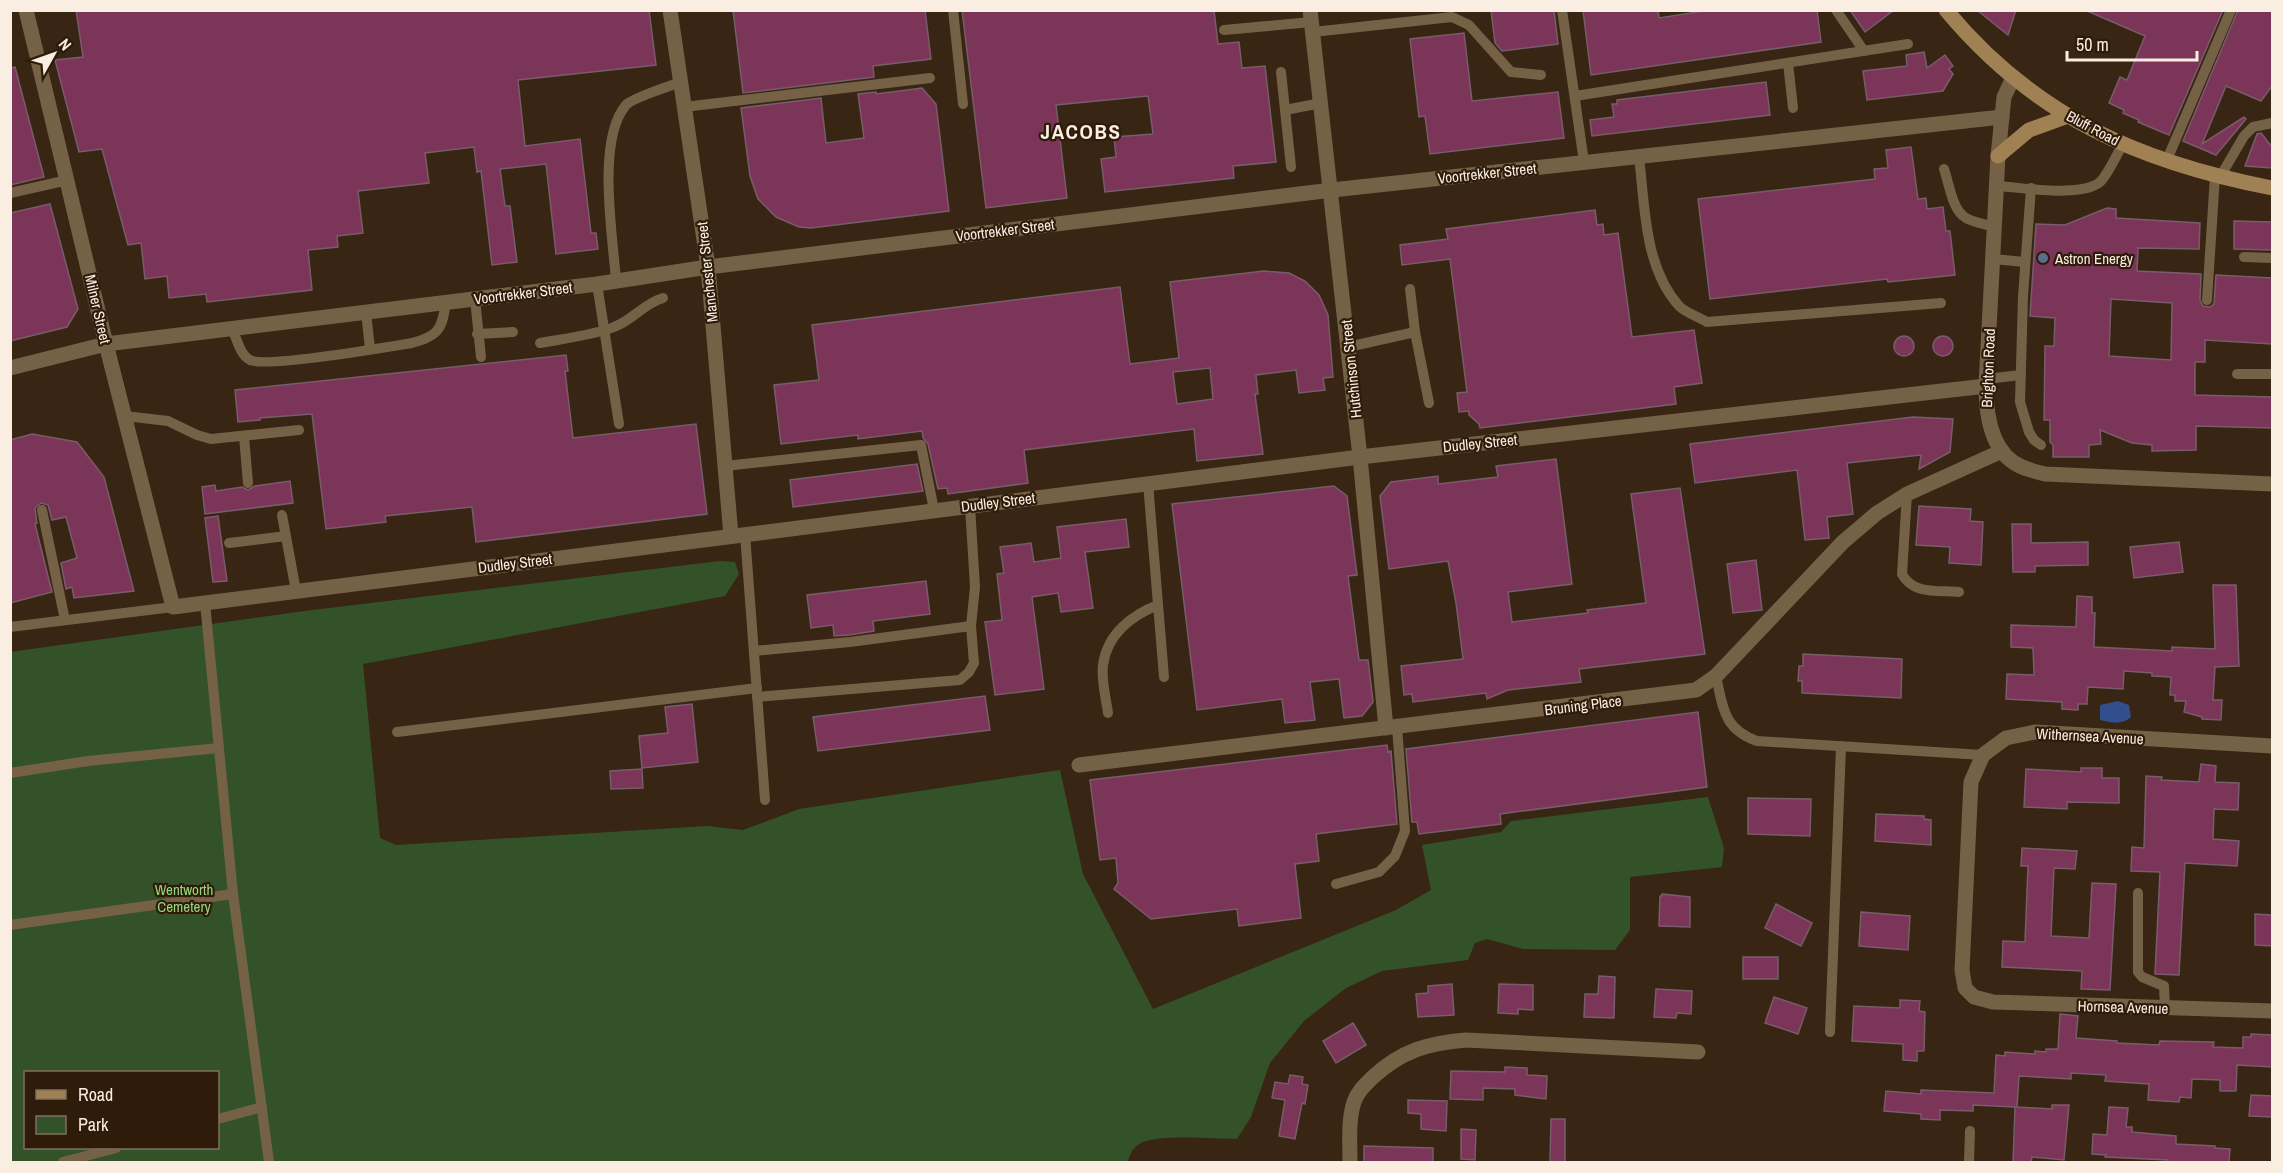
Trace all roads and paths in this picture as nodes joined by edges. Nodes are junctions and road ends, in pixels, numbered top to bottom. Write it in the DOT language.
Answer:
graph roads {
  1 [pos="26,10"];
  2 [pos="670,10"];
  3 [pos="953,10"];
  4 [pos="1562,10"];
  5 [pos="1836,10"];
  6 [pos="1946,10"];
  7 [pos="2231,10"];
  8 [pos="1312,22"];
  9 [pos="1224,30"];
  10 [pos="1908,44"];
  11 [pos="1864,51"];
  12 [pos="1788,63"];
  13 [pos="1281,72"];
  14 [pos="1541,75"];
  15 [pos="930,78"];
  16 [pos="2013,78"];
  17 [pos="681,82"];
  18 [pos="1575,96"];
  19 [pos="1321,103"];
  20 [pos="963,104"];
  21 [pos="684,107"];
  22 [pos="1793,108"];
  23 [pos="1285,110"];
  24 [pos="2068,116"];
  25 [pos="2002,117"];
  26 [pos="2272,123"];
  27 [pos="2122,144"];
  28 [pos="1998,156"];
  29 [pos="1639,157"];
  30 [pos="1584,162"];
  31 [pos="2166,162"];
  32 [pos="1291,167"];
  33 [pos="1944,169"];
  34 [pos="2218,176"];
  35 [pos="68,180"];
  36 [pos="1997,186"];
  37 [pos="2031,188"];
  38 [pos="2272,188"];
  39 [pos="1332,190"];
  40 [pos="10,193"];
  41 [pos="1995,226"];
  42 [pos="2244,257"];
  43 [pos="2272,258"];
  44 [pos="1993,259"];
  45 [pos="2025,262"];
  46 [pos="708,267"];
  47 [pos="616,281"];
  48 [pos="597,284"];
  49 [pos="1410,289"];
  50 [pos="663,298"];
  51 [pos="475,299"];
  52 [pos="2207,300"];
  53 [pos="446,302"];
  54 [pos="1941,303"];
  55 [pos="366,312"];
  56 [pos="232,328"];
  57 [pos="606,329"];
  58 [pos="513,332"];
  59 [pos="1415,332"];
  60 [pos="477,334"];
  61 [pos="106,344"];
  62 [pos="540,344"];
  63 [pos="1348,347"];
  64 [pos="370,349"];
  65 [pos="481,357"];
  66 [pos="10,368"];
  67 [pos="2237,374"];
  68 [pos="2272,374"];
  69 [pos="2021,375"];
  70 [pos="1986,383"];
  71 [pos="1429,403"];
  72 [pos="124,416"];
  73 [pos="619,424"];
  74 [pos="298,430"];
  75 [pos="244,436"];
  76 [pos="2041,445"];
  77 [pos="2002,451"];
  78 [pos="1360,457"];
  79 [pos="725,466"];
  80 [pos="248,483"];
  81 [pos="1148,483"];
  82 [pos="2272,484"];
  83 [pos="1907,494"];
  84 [pos="970,506"];
  85 [pos="42,510"];
  86 [pos="934,510"];
  87 [pos="282,515"];
  88 [pos="738,535"];
  89 [pos="286,536"];
  90 [pos="229,543"];
  91 [pos="296,591"];
  92 [pos="1959,592"];
  93 [pos="205,603"];
  94 [pos="1158,605"];
  95 [pos="173,607"];
  96 [pos="65,620"];
  97 [pos="971,626"];
  98 [pos="10,627"];
  99 [pos="754,651"];
  100 [pos="1716,676"];
  101 [pos="1164,677"];
  102 [pos="757,692"];
  103 [pos="1108,713"];
  104 [pos="1392,728"];
  105 [pos="397,732"];
  106 [pos="1841,746"];
  107 [pos="2272,746"];
  108 [pos="219,748"];
  109 [pos="1983,755"];
  110 [pos="1079,765"];
  111 [pos="10,773"];
  112 [pos="765,800"];
  113 [pos="1336,884"];
  114 [pos="2138,893"];
  115 [pos="233,894"];
  116 [pos="10,925"];
  117 [pos="2165,1008"];
  118 [pos="2272,1011"];
  119 [pos="1830,1032"];
  120 [pos="1698,1052"];
  121 [pos="262,1107"];
  122 [pos="219,1119"];
  123 [pos="1970,1131"];
  124 [pos="112,1149"];
  125 [pos="63,1162"];
  126 [pos="268,1162"];
  127 [pos="1350,1162"];
  128 [pos="1969,1162"];
  1 -- 35 [label="street, Milner Street"];
  2 -- 17 [label="street, Manchester Street"];
  3 -- 20 [label="lane"];
  4 -- 18 [label="lane"];
  5 -- 11 [label="lane"];
  6 -- 16 [label="main road, Bluff Road"];
  7 -- 31 [label="lane"];
  8 -- 9 [label="lane"];
  8 -- 14 [label="lane"];
  8 -- 19 [label="street, Hutchinson Street"];
  10 -- 11 [label="lane"];
  11 -- 12 [label="lane"];
  12 -- 18 [label="lane"];
  12 -- 22 [label="lane"];
  13 -- 23 [label="lane"];
  15 -- 21 [label="lane"];
  16 -- 24 [label="main road, Bluff Road"];
  16 -- 25 [label="street, Brighton Road"];
  17 -- 21 [label="street, Manchester Street"];
  17 -- 47 [label="lane"];
  18 -- 30 [label="lane"];
  19 -- 23 [label="lane"];
  19 -- 39 [label="street, Hutchinson Street"];
  21 -- 46 [label="street, Manchester Street"];
  23 -- 32 [label="lane"];
  24 -- 27 [label="main road, Bluff Road"];
  24 -- 28 [label="main road"];
  25 -- 28 [label="street, Brighton Road"];
  25 -- 29 [label="street, Voortrekker Street"];
  26 -- 34 [label="lane"];
  27 -- 31 [label="main road, Bluff Road"];
  27 -- 37 [label="lane"];
  28 -- 36 [label="street, Brighton Road"];
  29 -- 30 [label="street, Voortrekker Street"];
  29 -- 54 [label="lane"];
  30 -- 39 [label="street, Voortrekker Street"];
  31 -- 34 [label="main road, Bluff Road"];
  33 -- 41 [label="lane"];
  34 -- 38 [label="main road, Bluff Road"];
  34 -- 52 [label="lane"];
  35 -- 40 [label="lane"];
  35 -- 61 [label="street, Milner Street"];
  36 -- 37 [label="lane"];
  36 -- 41 [label="street, Brighton Road"];
  37 -- 45 [label="lane"];
  39 -- 46 [label="street, Voortrekker Street"];
  39 -- 63 [label="street, Hutchinson Street"];
  41 -- 44 [label="street, Brighton Road"];
  42 -- 43 [label="lane"];
  44 -- 45 [label="lane"];
  44 -- 70 [label="street, Brighton Road"];
  45 -- 69 [label="lane"];
  46 -- 47 [label="street, Voortrekker Street"];
  46 -- 79 [label="street, Manchester Street"];
  47 -- 48 [label="street, Voortrekker Street"];
  48 -- 51 [label="street, Voortrekker Street"];
  48 -- 57 [label="lane"];
  49 -- 59 [label="lane"];
  50 -- 57 [label="lane"];
  51 -- 53 [label="street, Voortrekker Street"];
  51 -- 60 [label="lane"];
  53 -- 55 [label="street, Voortrekker Street"];
  53 -- 64 [label="lane"];
  55 -- 56 [label="street, Voortrekker Street"];
  55 -- 64 [label="lane"];
  56 -- 61 [label="street, Voortrekker Street"];
  56 -- 64 [label="lane"];
  57 -- 62 [label="lane"];
  57 -- 73 [label="lane"];
  58 -- 60 [label="lane"];
  59 -- 63 [label="lane"];
  59 -- 71 [label="lane"];
  60 -- 65 [label="lane"];
  61 -- 66 [label="street, Voortrekker Street"];
  61 -- 72 [label="street, Milner Street"];
  63 -- 78 [label="street, Hutchinson Street"];
  67 -- 68 [label="lane"];
  69 -- 70 [label="lane"];
  69 -- 76 [label="lane"];
  70 -- 77 [label="street, Brighton Road"];
  70 -- 78 [label="street, Dudley Street"];
  72 -- 75 [label="lane"];
  72 -- 95 [label="street, Milner Street"];
  74 -- 75 [label="lane"];
  75 -- 80 [label="lane"];
  77 -- 82 [label="street"];
  77 -- 83 [label="street, Bruning Place"];
  78 -- 81 [label="street, Dudley Street"];
  78 -- 104 [label="street, Hutchinson Street"];
  79 -- 86 [label="lane"];
  79 -- 88 [label="street, Manchester Street"];
  81 -- 84 [label="street, Dudley Street"];
  81 -- 94 [label="lane"];
  83 -- 92 [label="lane"];
  83 -- 100 [label="street, Bruning Place"];
  84 -- 86 [label="street, Dudley Street"];
  84 -- 97 [label="lane"];
  85 -- 96 [label="lane"];
  86 -- 88 [label="street, Dudley Street"];
  87 -- 89 [label="lane"];
  88 -- 91 [label="street, Dudley Street"];
  88 -- 99 [label="lane"];
  89 -- 90 [label="lane"];
  89 -- 91 [label="lane"];
  91 -- 93 [label="street, Dudley Street"];
  93 -- 95 [label="street, Dudley Street"];
  93 -- 108 [label="lane"];
  94 -- 101 [label="lane"];
  94 -- 103 [label="lane"];
  95 -- 96 [label="lane, Dudley Street"];
  96 -- 98 [label="lane, Dudley Street"];
  97 -- 99 [label="lane"];
  97 -- 102 [label="lane"];
  99 -- 102 [label="lane"];
  100 -- 104 [label="street, Bruning Place"];
  100 -- 106 [label="lane"];
  102 -- 105 [label="lane"];
  102 -- 112 [label="lane"];
  104 -- 110 [label="street, Bruning Place"];
  104 -- 113 [label="lane"];
  106 -- 109 [label="lane"];
  106 -- 119 [label="lane"];
  107 -- 109 [label="street, Withernsea Avenue"];
  108 -- 111 [label="lane"];
  108 -- 115 [label="lane"];
  109 -- 117 [label="street, Hornsea Avenue"];
  114 -- 117 [label="lane"];
  115 -- 116 [label="lane"];
  115 -- 121 [label="lane"];
  117 -- 118 [label="street, Hornsea Avenue"];
  120 -- 127 [label="street"];
  121 -- 122 [label="lane"];
  121 -- 126 [label="lane"];
  123 -- 128 [label="lane"];
  124 -- 125 [label="lane"];
}
